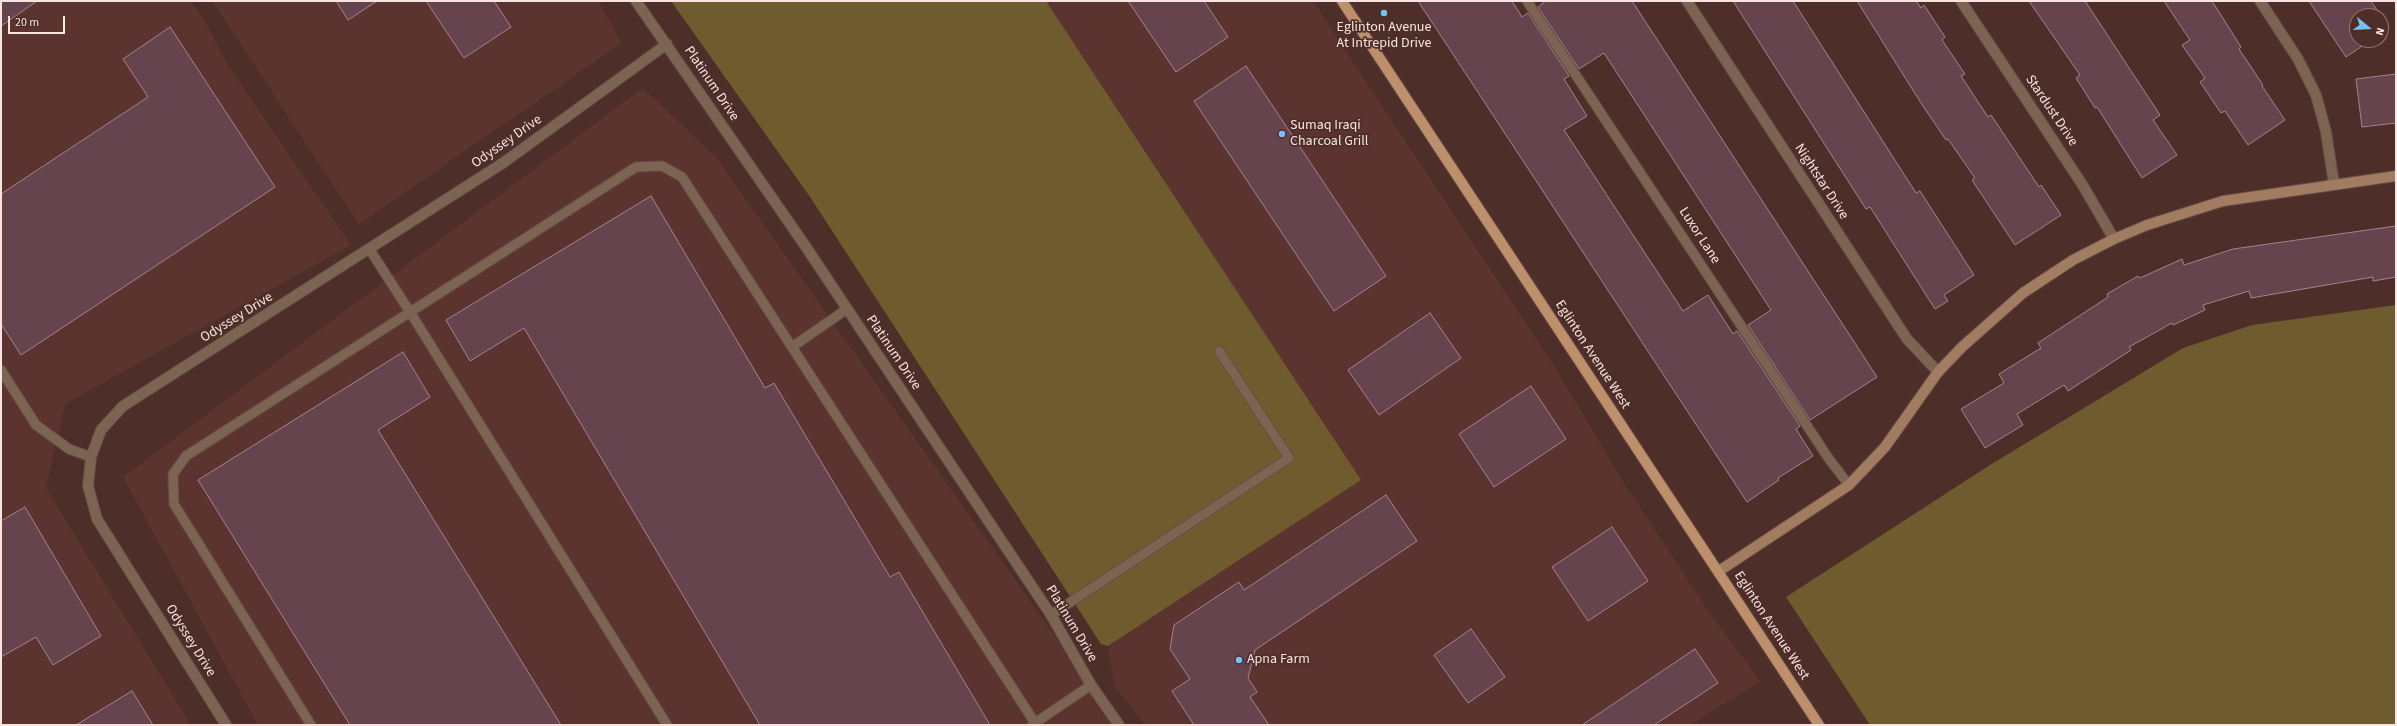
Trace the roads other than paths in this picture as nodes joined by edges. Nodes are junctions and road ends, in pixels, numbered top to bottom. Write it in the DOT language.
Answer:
graph roads {
  1 [pos="636,1"];
  2 [pos="1342,1"];
  3 [pos="1527,1"];
  4 [pos="1687,1"];
  5 [pos="1961,1"];
  6 [pos="2260,1"];
  7 [pos="667,44"];
  8 [pos="2396,176"];
  9 [pos="2334,184"];
  10 [pos="2114,239"];
  11 [pos="370,250"];
  12 [pos="847,309"];
  13 [pos="410,312"];
  14 [pos="792,347"];
  15 [pos="1219,351"];
  16 [pos="1,370"];
  17 [pos="1938,372"];
  18 [pos="91,457"];
  19 [pos="1849,485"];
  20 [pos="1719,571"];
  21 [pos="1051,615"];
  22 [pos="1091,686"];
  23 [pos="1033,724"];
  24 [pos="226,725"];
  25 [pos="311,725"];
  26 [pos="667,725"];
  27 [pos="1119,725"];
  28 [pos="1819,725"];
  1 -- 7 [label="street, Platinum Drive"];
  2 -- 20 [label="main road, Eglinton Avenue West"];
  3 -- 19 [label="lane, Luxor Lane"];
  4 -- 17 [label="street, Nightstar Drive"];
  5 -- 10 [label="street, Stardust Drive"];
  6 -- 9 [label="street"];
  7 -- 11 [label="street, Odyssey Drive"];
  7 -- 12 [label="street, Platinum Drive"];
  8 -- 9 [label="street"];
  9 -- 10 [label="street"];
  10 -- 17 [label="street"];
  11 -- 13 [label="lane"];
  11 -- 18 [label="street, Odyssey Drive"];
  12 -- 14 [label="lane"];
  12 -- 21 [label="street, Platinum Drive"];
  13 -- 14 [label="lane"];
  13 -- 25 [label="lane"];
  13 -- 26 [label="lane"];
  14 -- 23 [label="lane"];
  15 -- 21 [label="lane"];
  16 -- 18 [label="lane"];
  17 -- 19 [label="street"];
  18 -- 24 [label="street, Odyssey Drive"];
  19 -- 20 [label="street"];
  20 -- 28 [label="main road, Eglinton Avenue West"];
  21 -- 22 [label="street, Platinum Drive"];
  22 -- 23 [label="lane"];
  22 -- 27 [label="street, Platinum Drive"];
}
